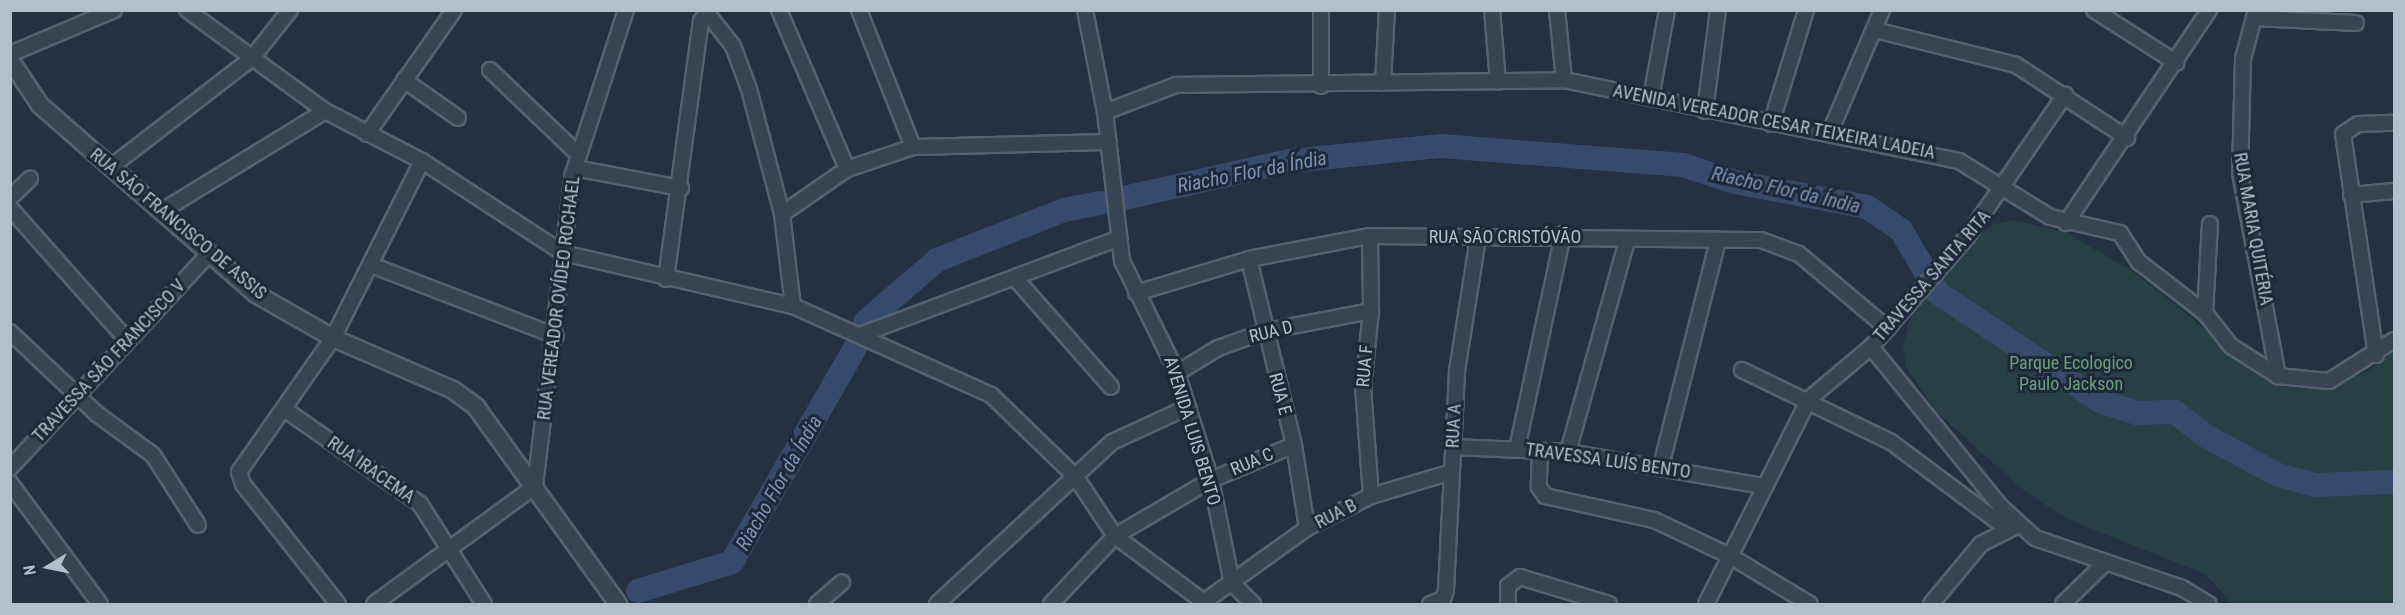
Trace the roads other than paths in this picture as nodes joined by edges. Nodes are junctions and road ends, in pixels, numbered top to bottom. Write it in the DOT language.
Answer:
graph roads {
  1 [pos="114,10"];
  2 [pos="187,10"];
  3 [pos="290,10"];
  4 [pos="454,10"];
  5 [pos="626,10"];
  6 [pos="779,10"];
  7 [pos="859,10"];
  8 [pos="1085,10"];
  9 [pos="1321,10"];
  10 [pos="1387,10"];
  11 [pos="1492,10"];
  12 [pos="1557,10"];
  13 [pos="1667,10"];
  14 [pos="1718,10"];
  15 [pos="1806,10"];
  16 [pos="1882,10"];
  17 [pos="2094,10"];
  18 [pos="2209,10"];
  19 [pos="2255,14"];
  20 [pos="2356,23"];
  21 [pos="1875,30"];
  22 [pos="10,54"];
  23 [pos="252,58"];
  24 [pos="10,60"];
  25 [pos="2177,63"];
  26 [pos="490,70"];
  27 [pos="15,77"];
  28 [pos="404,80"];
  29 [pos="1564,80"];
  30 [pos="1498,82"];
  31 [pos="1383,83"];
  32 [pos="1321,86"];
  33 [pos="2065,95"];
  34 [pos="1651,98"];
  35 [pos="325,111"];
  36 [pos="1705,111"];
  37 [pos="1105,112"];
  38 [pos="458,118"];
  39 [pos="2394,123"];
  40 [pos="1771,124"];
  41 [pos="1830,132"];
  42 [pos="367,134"];
  43 [pos="2127,138"];
  44 [pos="1109,142"];
  45 [pos="913,147"];
  46 [pos="422,161"];
  47 [pos="576,161"];
  48 [pos="112,166"];
  49 [pos="847,169"];
  50 [pos="30,179"];
  51 [pos="681,188"];
  52 [pos="2005,188"];
  53 [pos="2394,191"];
  54 [pos="2350,195"];
  55 [pos="10,198"];
  56 [pos="10,208"];
  57 [pos="162,211"];
  58 [pos="782,214"];
  59 [pos="2066,223"];
  60 [pos="2210,224"];
  61 [pos="1563,234"];
  62 [pos="1370,236"];
  63 [pos="1119,238"];
  64 [pos="1478,240"];
  65 [pos="1627,240"];
  66 [pos="1718,242"];
  67 [pos="563,253"];
  68 [pos="208,255"];
  69 [pos="1249,259"];
  70 [pos="371,265"];
  71 [pos="1015,278"];
  72 [pos="666,279"];
  73 [pos="1136,293"];
  74 [pos="793,306"];
  75 [pos="1371,311"];
  76 [pos="2205,313"];
  77 [pos="1888,329"];
  78 [pos="1266,331"];
  79 [pos="10,332"];
  80 [pos="860,335"];
  81 [pos="556,336"];
  82 [pos="333,338"];
  83 [pos="127,340"];
  84 [pos="2394,340"];
  85 [pos="1871,347"];
  86 [pos="2376,355"];
  87 [pos="1742,370"];
  88 [pos="1177,373"];
  89 [pos="2278,376"];
  90 [pos="1111,387"];
  91 [pos="80,396"];
  92 [pos="1809,399"];
  93 [pos="1188,407"];
  94 [pos="284,409"];
  95 [pos="1294,445"];
  96 [pos="1453,447"];
  97 [pos="1517,449"];
  98 [pos="1540,450"];
  99 [pos="1568,452"];
  100 [pos="1662,466"];
  101 [pos="10,468"];
  102 [pos="1452,472"];
  103 [pos="1075,476"];
  104 [pos="1210,480"];
  105 [pos="10,483"];
  106 [pos="535,486"];
  107 [pos="1763,486"];
  108 [pos="1371,496"];
  109 [pos="198,525"];
  110 [pos="1307,528"];
  111 [pos="2014,528"];
  112 [pos="1115,536"];
  113 [pos="450,548"];
  114 [pos="1730,556"];
  115 [pos="2104,564"];
  116 [pos="842,582"];
  117 [pos="1232,583"];
  118 [pos="1203,603"];
  119 [pos="100,604"];
  120 [pos="338,604"];
  121 [pos="374,604"];
  122 [pos="484,604"];
  123 [pos="618,604"];
  124 [pos="817,604"];
  125 [pos="937,604"];
  126 [pos="1051,604"];
  127 [pos="1253,604"];
  128 [pos="1430,604"];
  129 [pos="1508,604"];
  130 [pos="1609,604"];
  131 [pos="1706,604"];
  132 [pos="1810,604"];
  133 [pos="1931,604"];
  134 [pos="2062,604"];
  135 [pos="2209,604"];
  1 -- 22 [label="street"];
  2 -- 23 [label="street"];
  3 -- 23 [label="street"];
  4 -- 28 [label="street"];
  5 -- 47 [label="street, RUA VEREADOR OVÍDEO ROCHAEL"];
  6 -- 49 [label="street"];
  7 -- 45 [label="street"];
  8 -- 37 [label="street, AVENIDA LUIS BENTO"];
  9 -- 32 [label="street"];
  10 -- 31 [label="street"];
  11 -- 30 [label="street"];
  12 -- 29 [label="street"];
  13 -- 34 [label="street"];
  14 -- 36 [label="street"];
  15 -- 40 [label="street"];
  16 -- 21 [label="street"];
  17 -- 25 [label="street"];
  18 -- 25 [label="street"];
  19 -- 20 [label="street"];
  19 -- 89 [label="street, RUA MARIA QUITÉRIA"];
  21 -- 33 [label="street"];
  21 -- 41 [label="street"];
  23 -- 35 [label="street"];
  23 -- 48 [label="street"];
  24 -- 27 [label="street, RUA SÃO FRANCISCO DE ASSIS"];
  25 -- 43 [label="street"];
  26 -- 47 [label="street"];
  27 -- 48 [label="street, RUA SÃO FRANCISCO DE ASSIS"];
  28 -- 38 [label="street"];
  28 -- 42 [label="street"];
  29 -- 30 [label="street, AVENIDA VEREADOR CESAR TEIXEIRA LADEIA"];
  29 -- 34 [label="street, AVENIDA VEREADOR CESAR TEIXEIRA LADEIA"];
  30 -- 31 [label="street, AVENIDA VEREADOR CESAR TEIXEIRA LADEIA"];
  31 -- 32 [label="street, AVENIDA VEREADOR CESAR TEIXEIRA LADEIA"];
  32 -- 37 [label="street, AVENIDA VEREADOR CESAR TEIXEIRA LADEIA"];
  33 -- 43 [label="street"];
  33 -- 52 [label="street, TRAVESSA SANTA RITA"];
  34 -- 36 [label="street, AVENIDA VEREADOR CESAR TEIXEIRA LADEIA"];
  35 -- 42 [label="street"];
  35 -- 57 [label="street"];
  36 -- 40 [label="street, AVENIDA VEREADOR CESAR TEIXEIRA LADEIA"];
  37 -- 44 [label="street, AVENIDA LUIS BENTO"];
  39 -- 54 [label="street"];
  40 -- 41 [label="street, AVENIDA VEREADOR CESAR TEIXEIRA LADEIA"];
  41 -- 52 [label="street, AVENIDA VEREADOR CESAR TEIXEIRA LADEIA"];
  42 -- 46 [label="street"];
  43 -- 59 [label="street"];
  44 -- 45 [label="street"];
  44 -- 63 [label="street, AVENIDA LUIS BENTO"];
  45 -- 49 [label="street"];
  46 -- 67 [label="street"];
  46 -- 70 [label="street"];
  47 -- 51 [label="street"];
  47 -- 67 [label="street, RUA VEREADOR OVÍDEO ROCHAEL"];
  48 -- 57 [label="street, RUA SÃO FRANCISCO DE ASSIS"];
  49 -- 58 [label="street"];
  50 -- 55 [label="street"];
  51 -- 58 [label="street"];
  51 -- 72 [label="street"];
  52 -- 59 [label="street, AVENIDA VEREADOR CESAR TEIXEIRA LADEIA"];
  52 -- 77 [label="street, TRAVESSA SANTA RITA"];
  53 -- 54 [label="street"];
  54 -- 86 [label="street"];
  56 -- 83 [label="street"];
  57 -- 68 [label="street, RUA SÃO FRANCISCO DE ASSIS"];
  58 -- 74 [label="street"];
  59 -- 76 [label="street, AVENIDA VEREADOR CESAR TEIXEIRA LADEIA"];
  60 -- 76 [label="street"];
  61 -- 64 [label="street, RUA SÃO CRISTÓVÃO"];
  61 -- 65 [label="street, RUA SÃO CRISTÓVÃO"];
  61 -- 97 [label="street"];
  62 -- 64 [label="street, RUA SÃO CRISTÓVÃO"];
  62 -- 69 [label="street, RUA SÃO CRISTÓVÃO"];
  62 -- 75 [label="street, RUA F"];
  63 -- 71 [label="street"];
  63 -- 73 [label="street, AVENIDA LUIS BENTO"];
  64 -- 96 [label="street, RUA A"];
  65 -- 66 [label="street, RUA SÃO CRISTÓVÃO"];
  65 -- 99 [label="street"];
  66 -- 77 [label="street, RUA SÃO CRISTÓVÃO"];
  66 -- 100 [label="street"];
  67 -- 72 [label="street"];
  67 -- 81 [label="street, RUA VEREADOR OVÍDEO ROCHAEL"];
  68 -- 82 [label="street, RUA SÃO FRANCISCO DE ASSIS"];
  68 -- 83 [label="street, TRAVESSA SÃO FRANCISCO V"];
  69 -- 73 [label="street, RUA SÃO CRISTÓVÃO"];
  69 -- 78 [label="street, RUA E"];
  70 -- 81 [label="street"];
  70 -- 82 [label="street"];
  71 -- 80 [label="street"];
  71 -- 90 [label="street"];
  72 -- 74 [label="street"];
  73 -- 88 [label="street, AVENIDA LUIS BENTO"];
  74 -- 80 [label="street"];
  75 -- 78 [label="street, RUA D"];
  75 -- 108 [label="street, RUA F"];
  76 -- 89 [label="street, AVENIDA VEREADOR CESAR TEIXEIRA LADEIA"];
  77 -- 85 [label="street, TRAVESSA SANTA RITA"];
  78 -- 88 [label="street, RUA D"];
  78 -- 95 [label="street, RUA E"];
  79 -- 91 [label="street"];
  80 -- 103 [label="street"];
  81 -- 106 [label="street, RUA VEREADOR OVÍDEO ROCHAEL"];
  82 -- 94 [label="street"];
  82 -- 106 [label="street, RUA SÃO FRANCISCO DE ASSIS"];
  83 -- 91 [label="street, TRAVESSA SÃO FRANCISCO V"];
  84 -- 86 [label="street, AVENIDA VEREADOR CESAR TEIXEIRA LADEIA"];
  85 -- 92 [label="street, TRAVESSA SANTA RITA"];
  85 -- 111 [label="street"];
  86 -- 89 [label="street, AVENIDA VEREADOR CESAR TEIXEIRA LADEIA"];
  87 -- 92 [label="street"];
  88 -- 93 [label="street, AVENIDA LUIS BENTO"];
  91 -- 101 [label="street, TRAVESSA SÃO FRANCISCO V"];
  91 -- 109 [label="street"];
  92 -- 107 [label="street, TRAVESSA SANTA RITA"];
  92 -- 111 [label="street"];
  93 -- 103 [label="street"];
  93 -- 104 [label="street, AVENIDA LUIS BENTO"];
  94 -- 113 [label="street, RUA IRACEMA"];
  94 -- 120 [label="street"];
  95 -- 104 [label="street, RUA C"];
  95 -- 110 [label="street, RUA E"];
  96 -- 97 [label="street, TRAVESSA LUÍS BENTO"];
  96 -- 102 [label="street, RUA A"];
  97 -- 98 [label="street, TRAVESSA LUÍS BENTO"];
  98 -- 99 [label="street, TRAVESSA LUÍS BENTO"];
  98 -- 114 [label="street"];
  99 -- 100 [label="street, TRAVESSA LUÍS BENTO"];
  100 -- 107 [label="street, TRAVESSA LUÍS BENTO"];
  102 -- 108 [label="street, RUA B"];
  102 -- 128 [label="street, RUA A"];
  103 -- 112 [label="street"];
  103 -- 125 [label="street"];
  104 -- 112 [label="street, RUA C"];
  104 -- 117 [label="street, AVENIDA LUIS BENTO"];
  105 -- 119 [label="street"];
  106 -- 113 [label="street"];
  106 -- 123 [label="street, RUA SÃO FRANCISCO DE ASSIS"];
  107 -- 114 [label="street, TRAVESSA SANTA RITA"];
  108 -- 110 [label="street, RUA B"];
  110 -- 117 [label="street, RUA B"];
  111 -- 115 [label="street"];
  111 -- 133 [label="street"];
  112 -- 118 [label="street"];
  112 -- 126 [label="street, RUA C"];
  113 -- 121 [label="street"];
  113 -- 122 [label="street, RUA IRACEMA"];
  114 -- 131 [label="street, TRAVESSA SANTA RITA"];
  114 -- 132 [label="street"];
  115 -- 134 [label="street"];
  115 -- 135 [label="street"];
  116 -- 124 [label="street"];
  117 -- 118 [label="street, RUA B"];
  117 -- 127 [label="street"];
  129 -- 130 [label="street"];
}
